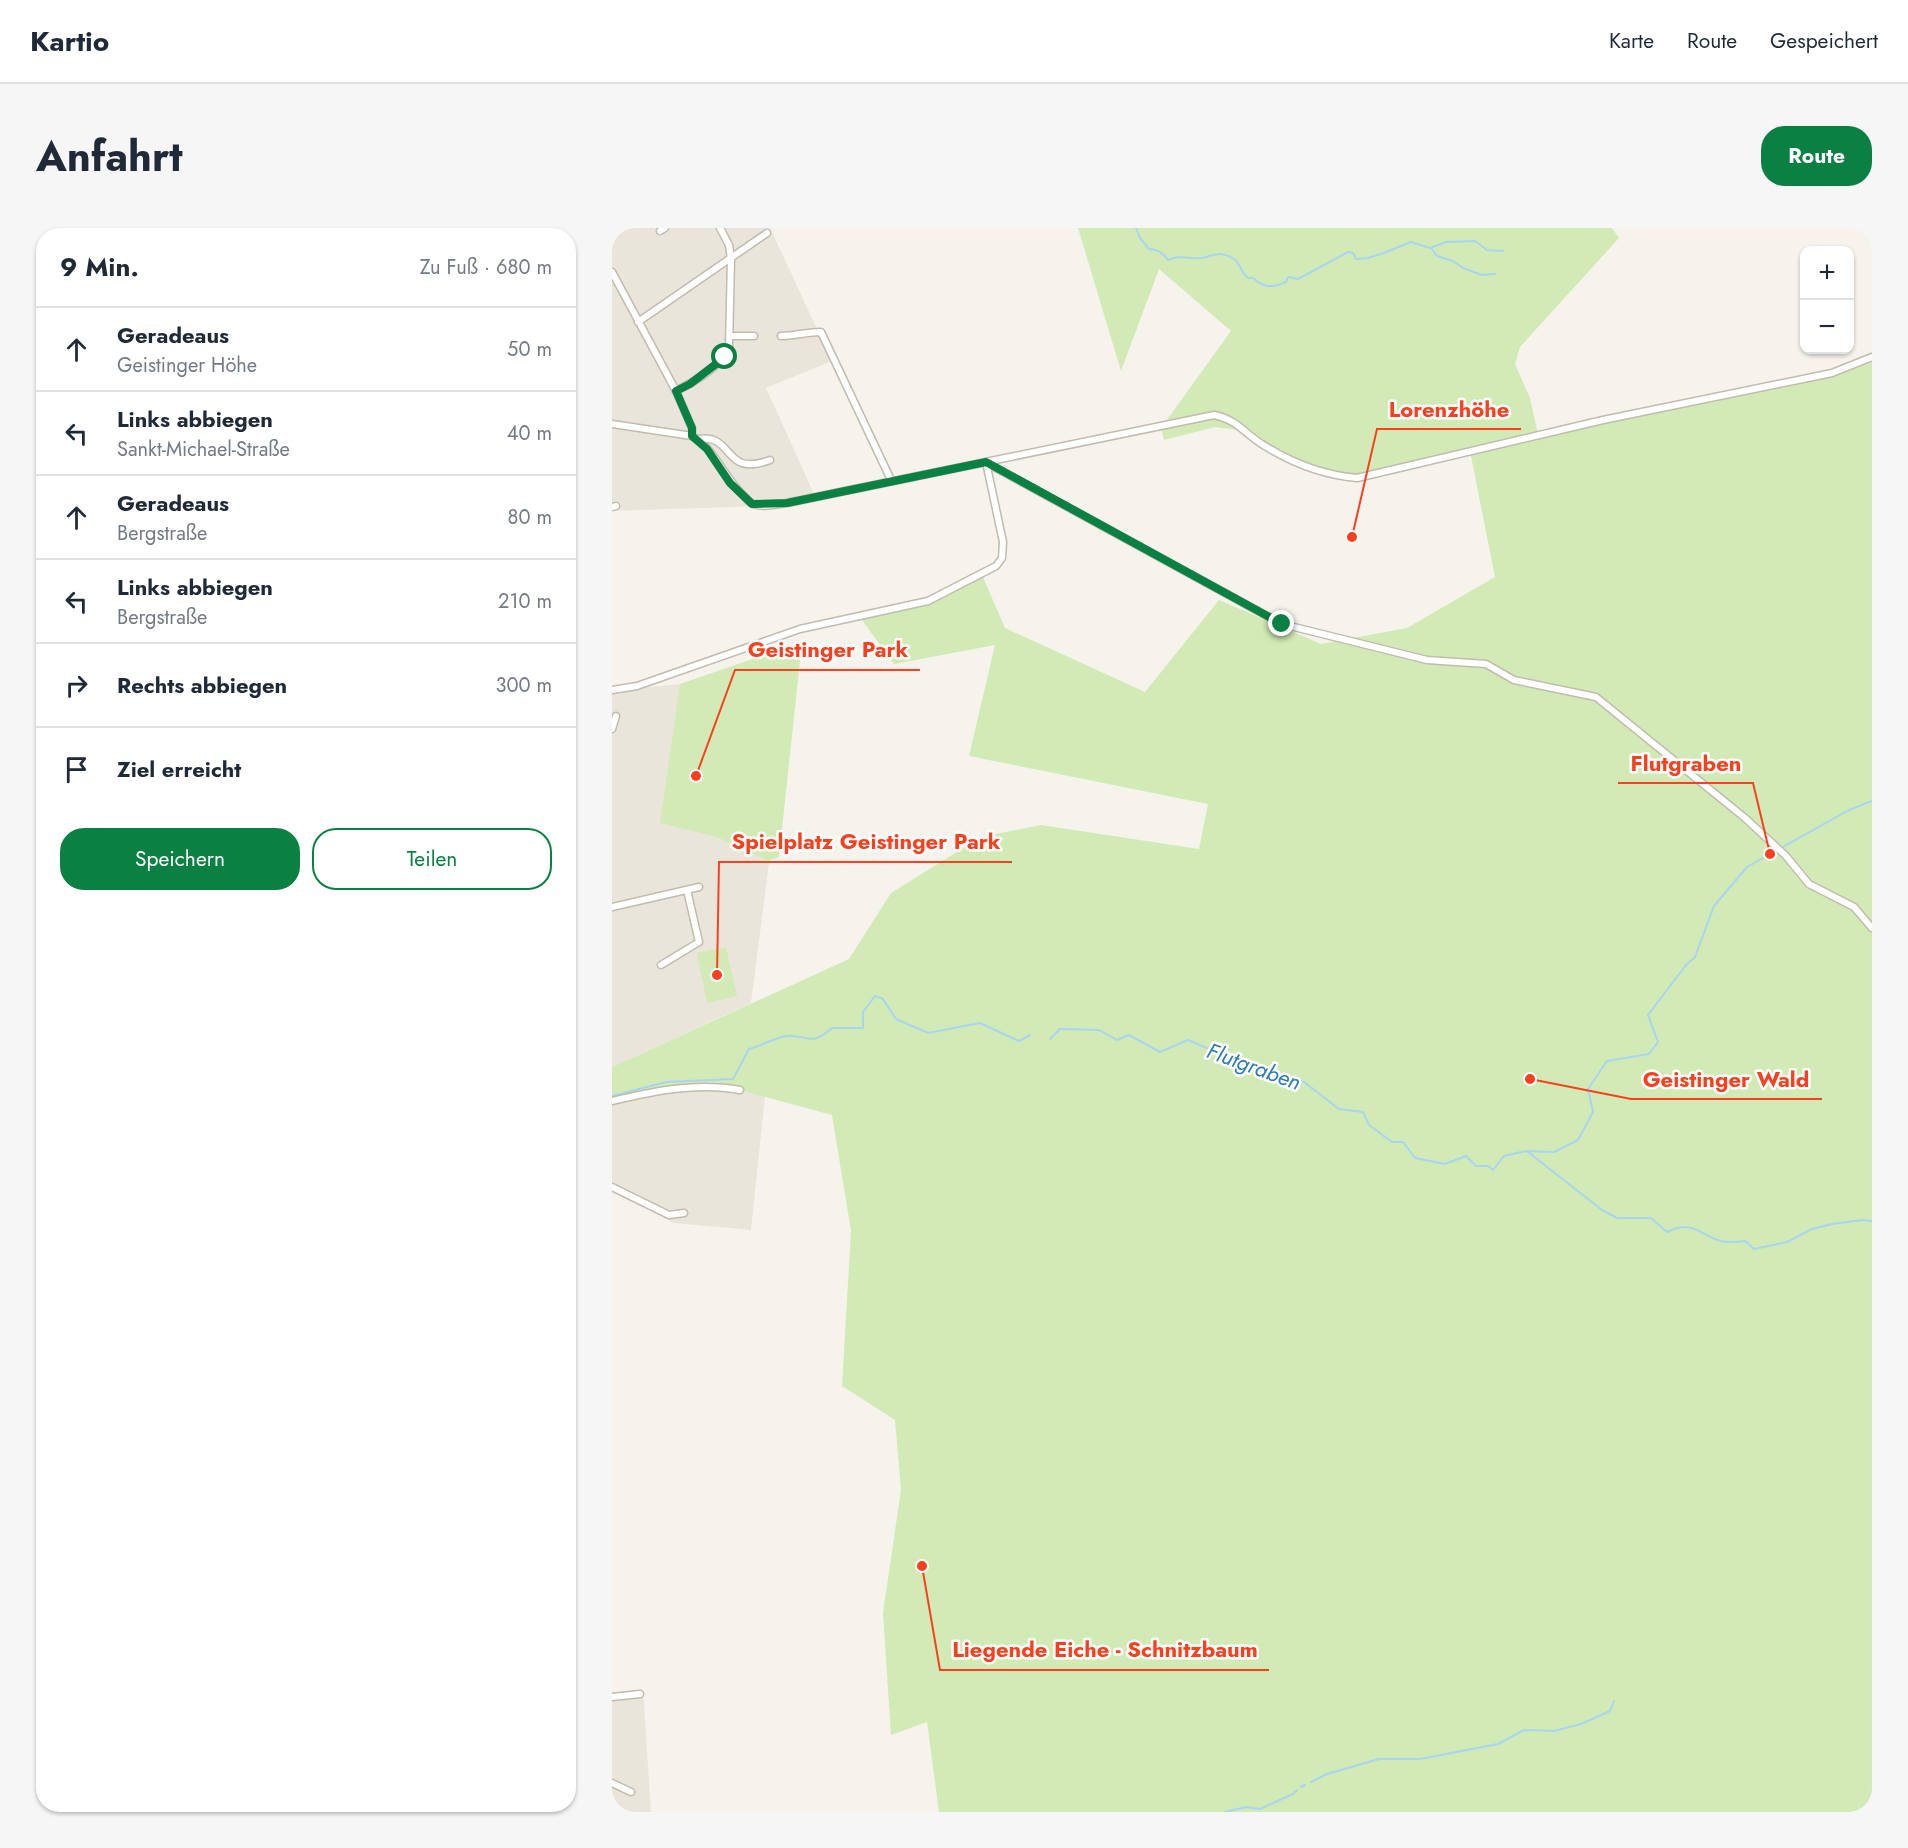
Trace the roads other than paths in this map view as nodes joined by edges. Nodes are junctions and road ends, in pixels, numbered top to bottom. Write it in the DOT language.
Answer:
graph roads {
  1 [pos="720,228"];
  2 [pos="767,233"];
  3 [pos="731,259"];
  4 [pos="612,272"];
  5 [pos="615,283"];
  6 [pos="638,322"];
  7 [pos="731,336"];
  8 [pos="754,336"];
  9 [pos="781,336"];
  10 [pos="1872,357"];
  11 [pos="676,391"];
  12 [pos="612,424"];
  13 [pos="695,438"];
  14 [pos="770,460"];
  15 [pos="986,462"];
  16 [pos="891,480"];
  17 [pos="612,690"];
  18 [pos="616,716"];
  19 [pos="612,729"];
  20 [pos="699,887"];
  21 [pos="687,890"];
  22 [pos="612,907"];
  23 [pos="1872,928"];
  24 [pos="661,965"];
  25 [pos="740,1090"];
  26 [pos="612,1101"];
  27 [pos="612,1187"];
  28 [pos="684,1213"];
  29 [pos="640,1694"];
  30 [pos="612,1696"];
  31 [pos="612,1783"];
  32 [pos="631,1792"];
  1 -- 3 [label="street"];
  2 -- 3 [label="street"];
  3 -- 6 [label="street"];
  3 -- 7 [label="street"];
  4 -- 5 [label="street"];
  5 -- 6 [label="street"];
  6 -- 11 [label="street"];
  7 -- 8 [label="street"];
  7 -- 11 [label="street"];
  9 -- 16 [label="street"];
  10 -- 15 [label="street"];
  11 -- 13 [label="street"];
  12 -- 13 [label="street"];
  13 -- 14 [label="street"];
  13 -- 16 [label="street"];
  15 -- 16 [label="street"];
  15 -- 17 [label="street"];
  15 -- 23 [label="street"];
  18 -- 19 [label="street"];
  20 -- 21 [label="street"];
  21 -- 22 [label="street"];
  21 -- 24 [label="street"];
  25 -- 26 [label="street"];
  27 -- 28 [label="street"];
  29 -- 30 [label="street"];
  31 -- 32 [label="street"];
}
